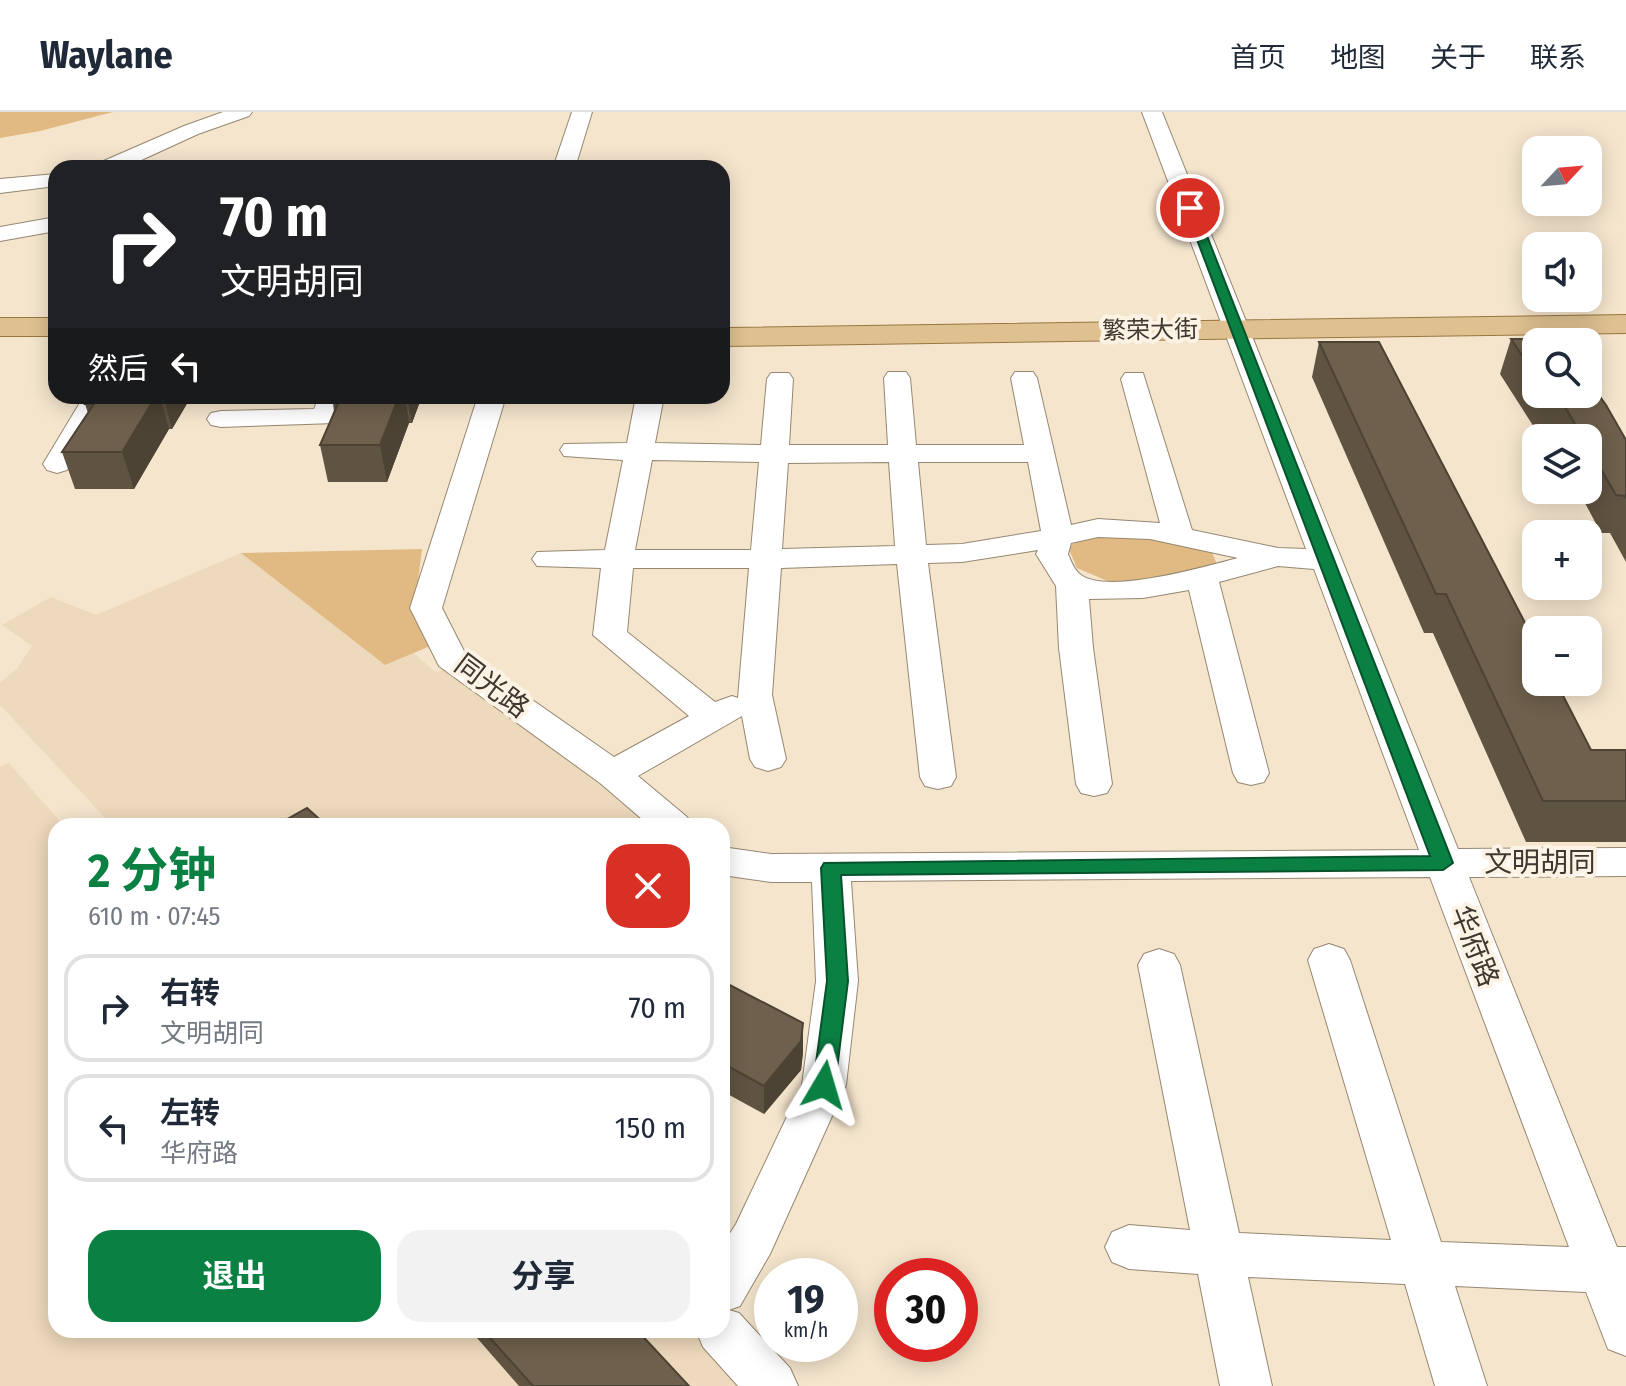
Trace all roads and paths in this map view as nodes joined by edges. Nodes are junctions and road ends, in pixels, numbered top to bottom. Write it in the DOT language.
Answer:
graph roads {
  1 [pos="242,112"];
  2 [pos="582,112"];
  3 [pos="1152,112"];
  4 [pos="125,160"];
  5 [pos="567,160"];
  6 [pos="48,181"];
  7 [pos="0,186"];
  8 [pos="48,225"];
  9 [pos="0,234"];
  10 [pos="1626,308"];
  11 [pos="730,320"];
  12 [pos="1235,320"];
  13 [pos="1626,324"];
  14 [pos="0,327"];
  15 [pos="48,327"];
  16 [pos="730,337"];
  17 [pos="0,343"];
  18 [pos="48,343"];
  19 [pos="897,378"];
  20 [pos="1024,378"];
  21 [pos="780,379"];
  22 [pos="1134,379"];
  23 [pos="93,404"];
  24 [pos="330,404"];
  25 [pos="490,404"];
  26 [pos="649,404"];
  27 [pos="221,419"];
  28 [pos="574,450"];
  29 [pos="640,451"];
  30 [pos="1041,453"];
  31 [pos="775,454"];
  32 [pos="903,455"];
  33 [pos="57,464"];
  34 [pos="1179,536"];
  35 [pos="1058,537"];
  36 [pos="911,554"];
  37 [pos="1278,557"];
  38 [pos="548,559"];
  39 [pos="766,559"];
  40 [pos="618,560"];
  41 [pos="1327,560"];
  42 [pos="1201,575"];
  43 [pos="1072,584"];
  44 [pos="755,695"];
  45 [pos="712,717"];
  46 [pos="768,759"];
  47 [pos="1251,773"];
  48 [pos="613,774"];
  49 [pos="938,777"];
  50 [pos="1094,784"];
  51 [pos="665,818"];
  52 [pos="730,862"];
  53 [pos="1626,862"];
  54 [pos="1443,863"];
  55 [pos="831,868"];
  56 [pos="1329,960"];
  57 [pos="1159,965"];
  58 [pos="1129,1247"];
  59 [pos="1218,1254"];
  60 [pos="1424,1262"];
  61 [pos="1614,1269"];
  62 [pos="730,1277"];
  63 [pos="1626,1332"];
  64 [pos="728,1338"];
  65 [pos="772,1386"];
  66 [pos="1246,1386"];
  67 [pos="1461,1386"];
  1 -- 4 [label="street"];
  2 -- 5 [label="street"];
  3 -- 12 [label="street, 华府路"];
  6 -- 7 [label="street"];
  8 -- 9 [label="street"];
  10 -- 12 [label="main road, 繁荣大街"];
  11 -- 12 [label="main road, 繁荣大街"];
  12 -- 13 [label="main road, 繁荣大街"];
  12 -- 16 [label="main road, 繁荣大街"];
  12 -- 41 [label="street, 华府路"];
  14 -- 15 [label="main road"];
  17 -- 18 [label="main road"];
  19 -- 32 [label="street"];
  20 -- 30 [label="street"];
  21 -- 31 [label="street"];
  22 -- 34 [label="street"];
  23 -- 33 [label="street"];
  24 -- 27 [label="street"];
  25 -- 48 [label="street, 同光路"];
  26 -- 29 [label="street"];
  28 -- 29 [label="street"];
  29 -- 31 [label="street"];
  29 -- 40 [label="street"];
  30 -- 32 [label="street"];
  30 -- 35 [label="street"];
  31 -- 32 [label="street"];
  31 -- 39 [label="street"];
  32 -- 36 [label="street"];
  34 -- 35 [label="street"];
  34 -- 37 [label="street"];
  35 -- 36 [label="street"];
  35 -- 43 [label="street"];
  36 -- 39 [label="street"];
  36 -- 49 [label="street"];
  37 -- 41 [label="street"];
  37 -- 42 [label="street"];
  38 -- 40 [label="street"];
  39 -- 40 [label="street"];
  39 -- 44 [label="street"];
  40 -- 45 [label="street"];
  41 -- 54 [label="street, 华府路"];
  42 -- 43 [label="street"];
  42 -- 47 [label="street"];
  43 -- 50 [label="street"];
  44 -- 45 [label="street"];
  44 -- 46 [label="street"];
  45 -- 48 [label="street"];
  48 -- 51 [label="street, 同光路"];
  52 -- 55 [label="street, 文明胡同"];
  53 -- 54 [label="street, 文明胡同"];
  54 -- 55 [label="street, 文明胡同"];
  54 -- 61 [label="street, 华府路"];
  55 -- 62 [label="street"];
  56 -- 60 [label="street"];
  57 -- 59 [label="street"];
  58 -- 59 [label="street"];
  59 -- 60 [label="street"];
  59 -- 66 [label="street"];
  60 -- 61 [label="street"];
  60 -- 67 [label="street"];
  61 -- 63 [label="street, 华府路"];
  64 -- 65 [label="street"];
}
